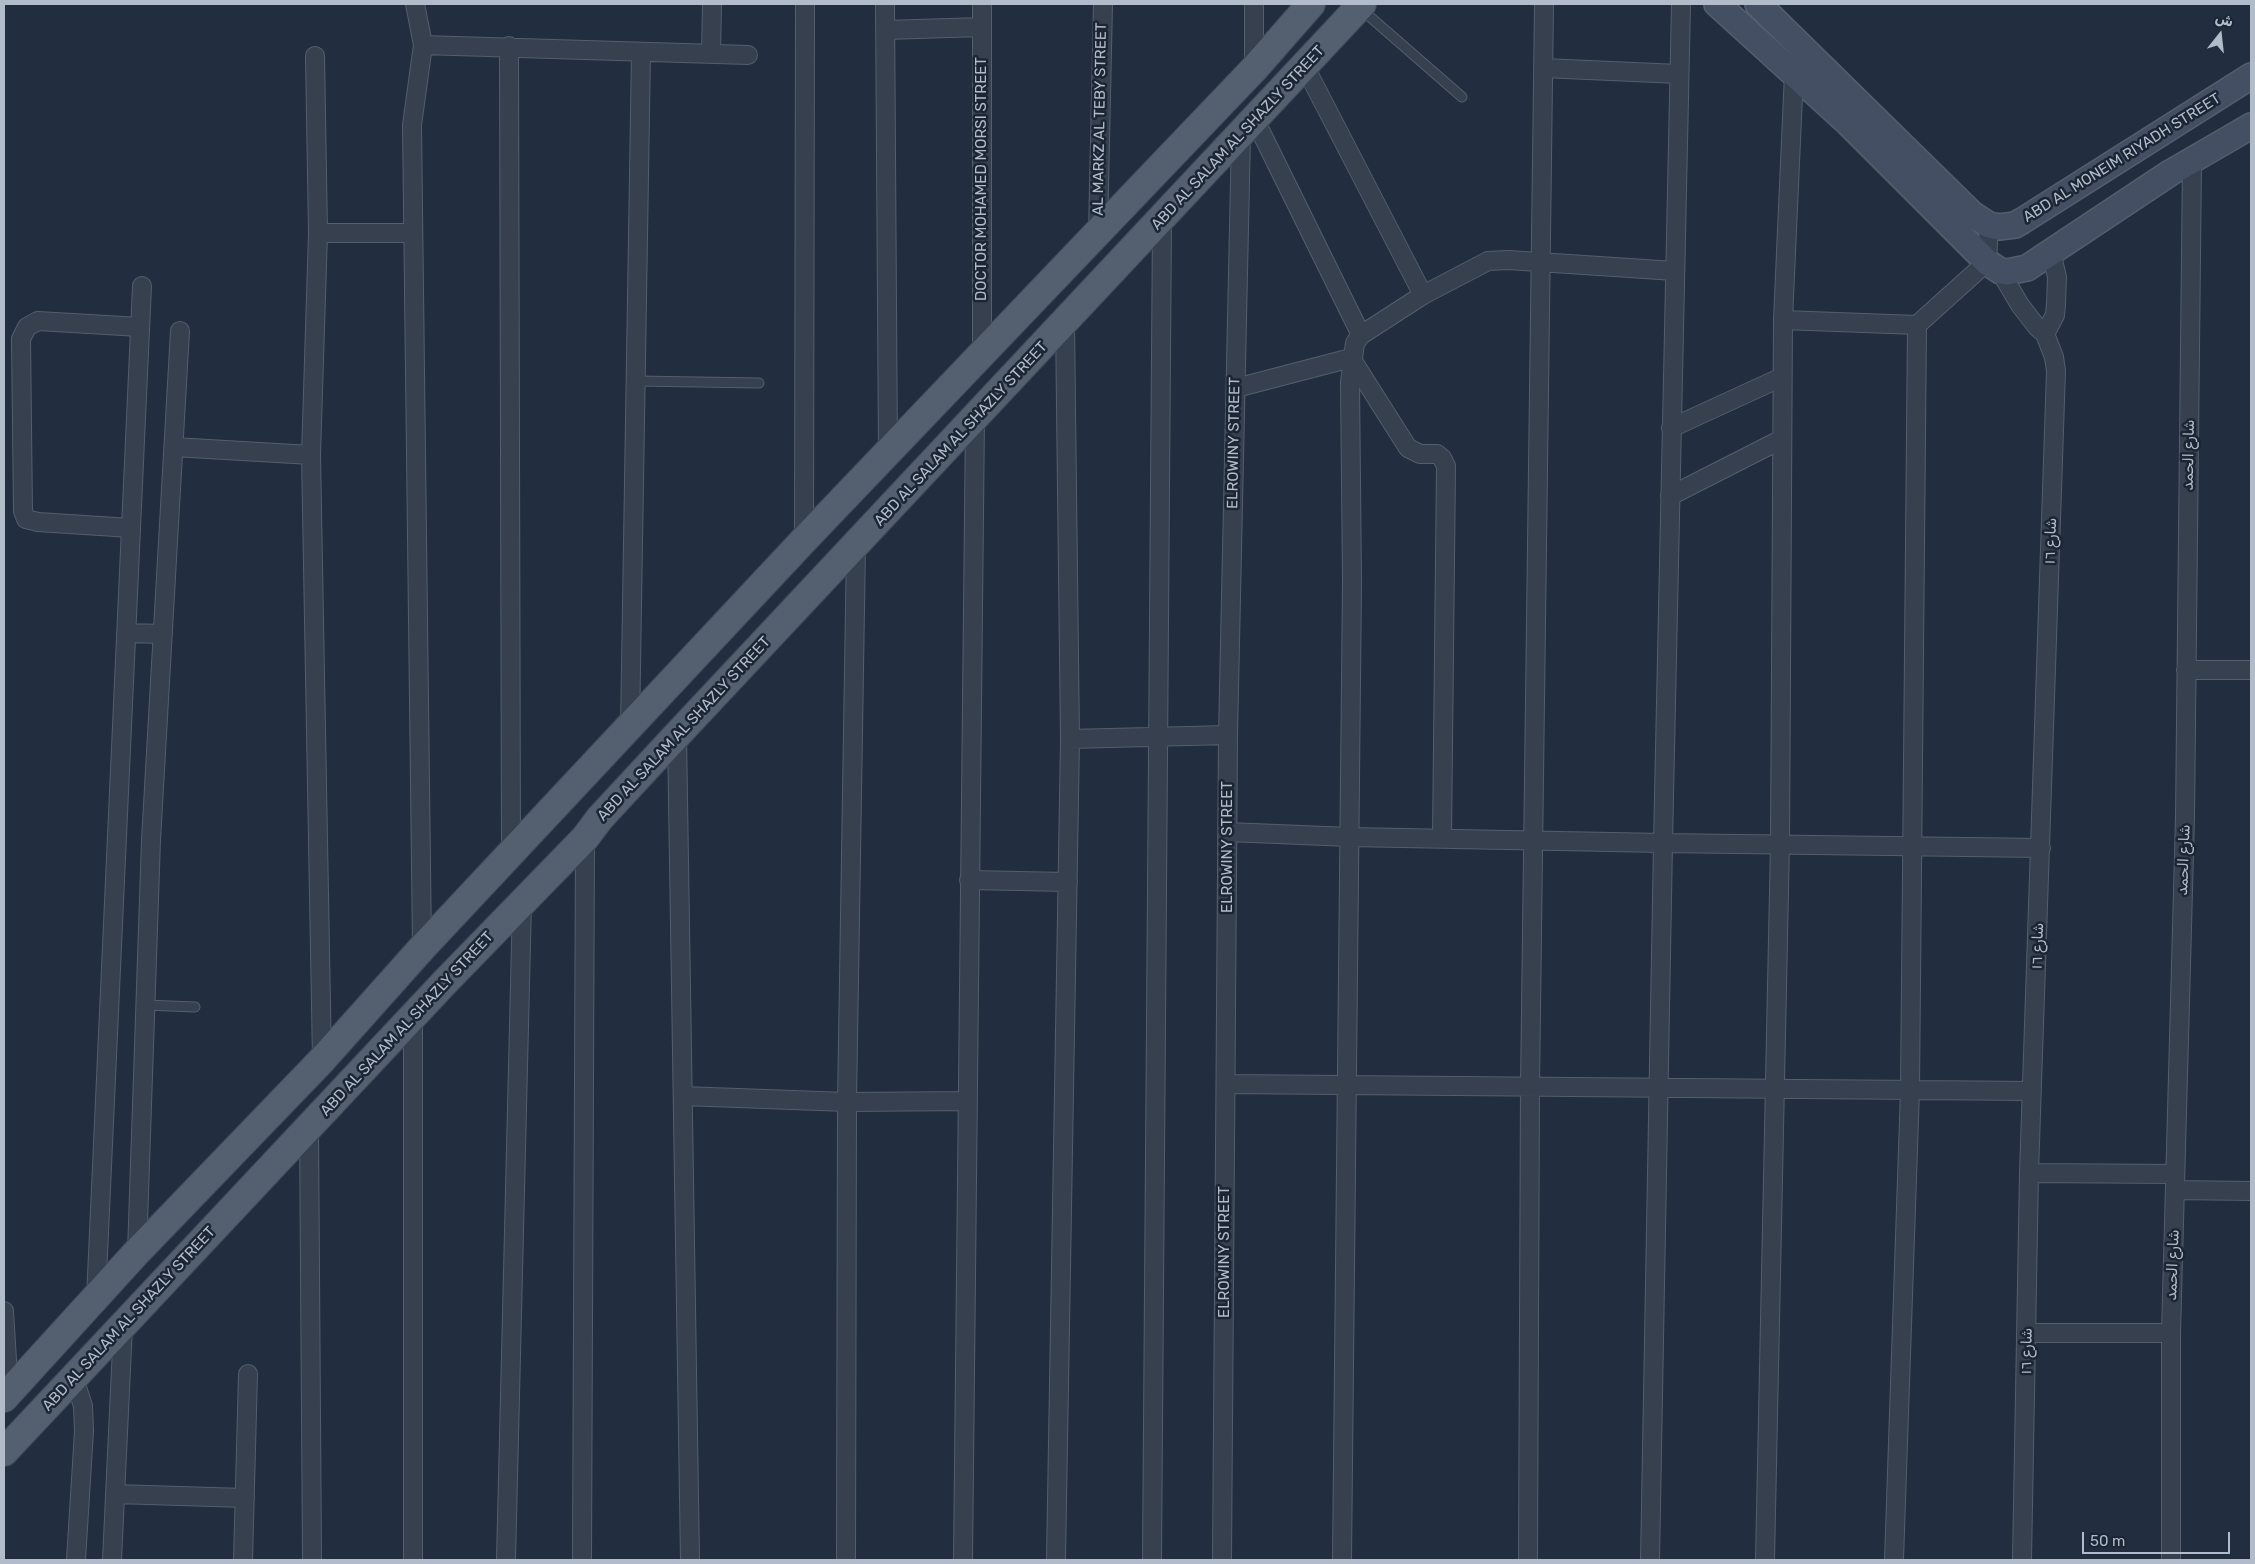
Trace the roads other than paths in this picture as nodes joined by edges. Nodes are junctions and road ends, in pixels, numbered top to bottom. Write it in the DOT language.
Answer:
graph roads {
  1 [pos="415,4"];
  2 [pos="712,4"];
  3 [pos="805,4"];
  4 [pos="884,4"];
  5 [pos="982,4"];
  6 [pos="1103,4"];
  7 [pos="1254,4"];
  8 [pos="1311,4"];
  9 [pos="1544,4"];
  10 [pos="1681,4"];
  11 [pos="1717,4"];
  12 [pos="1361,5"];
  13 [pos="1767,9"];
  14 [pos="982,27"];
  15 [pos="885,30"];
  16 [pos="424,45"];
  17 [pos="509,46"];
  18 [pos="641,52"];
  19 [pos="711,54"];
  20 [pos="748,55"];
  21 [pos="315,56"];
  22 [pos="1305,67"];
  23 [pos="1543,68"];
  24 [pos="1254,69"];
  25 [pos="1794,72"];
  26 [pos="1679,74"];
  27 [pos="2251,76"];
  28 [pos="1462,97"];
  29 [pos="2251,126"];
  30 [pos="1248,128"];
  31 [pos="2192,160"];
  32 [pos="1162,220"];
  33 [pos="1989,225"];
  34 [pos="318,233"];
  35 [pos="412,233"];
  36 [pos="1098,233"];
  37 [pos="2051,252"];
  38 [pos="1540,262"];
  39 [pos="1993,266"];
  40 [pos="1675,271"];
  41 [pos="142,286"];
  42 [pos="1423,295"];
  43 [pos="1783,320"];
  44 [pos="1065,323"];
  45 [pos="1917,325"];
  46 [pos="140,327"];
  47 [pos="180,331"];
  48 [pos="2045,334"];
  49 [pos="1361,335"];
  50 [pos="982,354"];
  51 [pos="1351,358"];
  52 [pos="1782,377"];
  53 [pos="636,381"];
  54 [pos="759,384"];
  55 [pos="1236,388"];
  56 [pos="975,418"];
  57 [pos="1671,428"];
  58 [pos="1782,439"];
  59 [pos="174,447"];
  60 [pos="888,453"];
  61 [pos="311,455"];
  62 [pos="1670,496"];
  63 [pos="131,528"];
  64 [pos="804,540"];
  65 [pos="856,546"];
  66 [pos="126,633"];
  67 [pos="163,634"];
  68 [pos="2186,670"];
  69 [pos="2251,670"];
  70 [pos="630,726"];
  71 [pos="677,735"];
  72 [pos="1228,735"];
  73 [pos="1156,736"];
  74 [pos="1070,739"];
  75 [pos="600,759"];
  76 [pos="629,788"];
  77 [pos="1228,832"];
  78 [pos="1350,837"];
  79 [pos="585,838"];
  80 [pos="1442,838"];
  81 [pos="1533,840"];
  82 [pos="1780,843"];
  83 [pos="1663,844"];
  84 [pos="1912,845"];
  85 [pos="2041,848"];
  86 [pos="512,854"];
  87 [pos="969,880"];
  88 [pos="1068,882"];
  89 [pos="522,902"];
  90 [pos="422,948"];
  91 [pos="145,1005"];
  92 [pos="195,1006"];
  93 [pos="413,1016"];
  94 [pos="322,1060"];
  95 [pos="1226,1084"];
  96 [pos="1347,1085"];
  97 [pos="1530,1086"];
  98 [pos="1658,1087"];
  99 [pos="1775,1088"];
  100 [pos="1910,1090"];
  101 [pos="2032,1091"];
  102 [pos="683,1096"];
  103 [pos="967,1101"];
  104 [pos="846,1102"];
  105 [pos="309,1128"];
  106 [pos="2029,1173"];
  107 [pos="2175,1182"];
  108 [pos="2251,1191"];
  109 [pos="137,1252"];
  110 [pos="96,1298"];
  111 [pos="4,1311"];
  112 [pos="123,1326"];
  113 [pos="2027,1333"];
  114 [pos="2171,1333"];
  115 [pos="248,1374"];
  116 [pos="74,1378"];
  117 [pos="6,1396"];
  118 [pos="4,1452"];
  119 [pos="115,1494"];
  120 [pos="245,1498"];
  121 [pos="76,1560"];
  122 [pos="112,1560"];
  123 [pos="243,1560"];
  124 [pos="312,1560"];
  125 [pos="413,1560"];
  126 [pos="506,1560"];
  127 [pos="582,1560"];
  128 [pos="690,1560"];
  129 [pos="846,1560"];
  130 [pos="963,1560"];
  131 [pos="1056,1560"];
  132 [pos="1152,1560"];
  133 [pos="1222,1560"];
  134 [pos="1342,1560"];
  135 [pos="1528,1560"];
  136 [pos="1650,1560"];
  137 [pos="1765,1560"];
  138 [pos="1894,1560"];
  139 [pos="2022,1560"];
  140 [pos="2171,1560"];
  1 -- 16 [label="street"];
  2 -- 19 [label="street"];
  3 -- 64 [label="street"];
  4 -- 15 [label="street"];
  5 -- 14 [label="street, DOCTOR MOHAMED MORSI STREET"];
  6 -- 36 [label="street, AL MARKZ AL TEBY STREET"];
  7 -- 24 [label="street"];
  8 -- 24 [label="main road"];
  9 -- 23 [label="street"];
  10 -- 26 [label="street"];
  11 -- 25 [label="main road"];
  12 -- 22 [label="main road, ABD AL SALAM AL SHAZLY STREET"];
  12 -- 28 [label="lane"];
  13 -- 33 [label="main road"];
  14 -- 15 [label="street"];
  14 -- 50 [label="street, DOCTOR MOHAMED MORSI STREET"];
  15 -- 60 [label="street"];
  16 -- 17 [label="street"];
  16 -- 35 [label="street"];
  17 -- 18 [label="street"];
  17 -- 86 [label="street"];
  18 -- 19 [label="street"];
  18 -- 53 [label="street"];
  19 -- 20 [label="street"];
  21 -- 34 [label="street"];
  22 -- 30 [label="main road, ABD AL SALAM AL SHAZLY STREET"];
  22 -- 42 [label="street"];
  23 -- 26 [label="street"];
  23 -- 38 [label="street"];
  24 -- 36 [label="main road"];
  25 -- 39 [label="main road"];
  25 -- 43 [label="street"];
  26 -- 40 [label="street"];
  27 -- 33 [label="main road, ABD AL MONEIM RIYADH STREET"];
  29 -- 31 [label="main road"];
  30 -- 32 [label="main road, ABD AL SALAM AL SHAZLY STREET"];
  30 -- 49 [label="street"];
  30 -- 55 [label="street, ELROWINY STREET"];
  31 -- 37 [label="main road"];
  31 -- 68 [label="street, شارع الحمد"];
  32 -- 44 [label="main road, ABD AL SALAM AL SHAZLY STREET"];
  32 -- 73 [label="street"];
  33 -- 39 [label="street"];
  34 -- 35 [label="street"];
  34 -- 61 [label="street"];
  35 -- 90 [label="street"];
  36 -- 50 [label="main road"];
  37 -- 39 [label="main road"];
  37 -- 48 [label="street"];
  38 -- 40 [label="street"];
  38 -- 42 [label="street"];
  38 -- 81 [label="street"];
  39 -- 45 [label="street"];
  39 -- 48 [label="street, شارع ١٦"];
  40 -- 57 [label="street"];
  41 -- 46 [label="street"];
  42 -- 49 [label="street"];
  43 -- 45 [label="street"];
  43 -- 52 [label="street"];
  44 -- 56 [label="main road, ABD AL SALAM AL SHAZLY STREET"];
  44 -- 74 [label="street"];
  45 -- 84 [label="street"];
  46 -- 63 [label="street"];
  46 -- 63 [label="street"];
  47 -- 59 [label="street"];
  48 -- 85 [label="street, شارع ١٦"];
  49 -- 51 [label="street"];
  50 -- 60 [label="main road"];
  51 -- 55 [label="street"];
  51 -- 78 [label="street"];
  51 -- 80 [label="street"];
  52 -- 57 [label="street"];
  52 -- 58 [label="street"];
  53 -- 54 [label="lane"];
  53 -- 70 [label="street"];
  55 -- 72 [label="street, ELROWINY STREET"];
  56 -- 65 [label="main road, ABD AL SALAM AL SHAZLY STREET"];
  56 -- 87 [label="street"];
  57 -- 62 [label="street"];
  58 -- 62 [label="street"];
  58 -- 82 [label="street"];
  59 -- 61 [label="street"];
  59 -- 67 [label="street"];
  60 -- 64 [label="main road"];
  61 -- 94 [label="street"];
  62 -- 83 [label="street"];
  63 -- 66 [label="street"];
  64 -- 70 [label="main road"];
  65 -- 71 [label="main road, ABD AL SALAM AL SHAZLY STREET"];
  65 -- 104 [label="street"];
  66 -- 67 [label="street"];
  66 -- 110 [label="street"];
  67 -- 91 [label="street"];
  68 -- 69 [label="street"];
  68 -- 107 [label="street, شارع الحمد"];
  70 -- 75 [label="main road"];
  71 -- 76 [label="main road, ABD AL SALAM AL SHAZLY STREET"];
  71 -- 102 [label="street"];
  72 -- 73 [label="street"];
  72 -- 77 [label="street, ELROWINY STREET"];
  73 -- 74 [label="street"];
  73 -- 132 [label="street"];
  74 -- 88 [label="street"];
  75 -- 76 [label="main road"];
  75 -- 86 [label="main road"];
  76 -- 79 [label="main road, ABD AL SALAM AL SHAZLY STREET"];
  77 -- 78 [label="street"];
  77 -- 95 [label="street, ELROWINY STREET"];
  78 -- 80 [label="street"];
  78 -- 96 [label="street"];
  79 -- 89 [label="main road, ABD AL SALAM AL SHAZLY STREET"];
  79 -- 127 [label="street"];
  80 -- 81 [label="street"];
  81 -- 83 [label="street"];
  81 -- 97 [label="street"];
  82 -- 83 [label="street"];
  82 -- 84 [label="street"];
  82 -- 99 [label="street"];
  83 -- 98 [label="street"];
  84 -- 85 [label="street"];
  84 -- 100 [label="street"];
  85 -- 101 [label="street, شارع ١٦"];
  86 -- 90 [label="main road"];
  87 -- 88 [label="street"];
  87 -- 103 [label="street"];
  88 -- 131 [label="street"];
  89 -- 93 [label="main road, ABD AL SALAM AL SHAZLY STREET"];
  89 -- 126 [label="street"];
  90 -- 94 [label="main road"];
  91 -- 92 [label="lane"];
  91 -- 109 [label="street"];
  93 -- 105 [label="main road, ABD AL SALAM AL SHAZLY STREET"];
  93 -- 125 [label="street"];
  94 -- 109 [label="main road"];
  95 -- 96 [label="street"];
  95 -- 133 [label="street, ELROWINY STREET"];
  96 -- 97 [label="street"];
  96 -- 134 [label="street"];
  97 -- 98 [label="street"];
  97 -- 135 [label="street"];
  98 -- 99 [label="street"];
  98 -- 136 [label="street"];
  99 -- 100 [label="street"];
  99 -- 137 [label="street"];
  100 -- 101 [label="street"];
  100 -- 138 [label="street"];
  101 -- 106 [label="street, شارع ١٦"];
  102 -- 104 [label="street"];
  102 -- 128 [label="street"];
  103 -- 104 [label="street"];
  103 -- 130 [label="street"];
  104 -- 129 [label="street"];
  105 -- 112 [label="main road, ABD AL SALAM AL SHAZLY STREET"];
  105 -- 124 [label="street"];
  106 -- 107 [label="street"];
  106 -- 113 [label="street, شارع ١٦"];
  107 -- 108 [label="street"];
  107 -- 114 [label="street, شارع الحمد"];
  109 -- 110 [label="main road"];
  110 -- 117 [label="main road"];
  111 -- 117 [label="street"];
  112 -- 116 [label="main road, ABD AL SALAM AL SHAZLY STREET"];
  112 -- 119 [label="street"];
  113 -- 114 [label="street"];
  113 -- 139 [label="street, شارع ١٦"];
  114 -- 140 [label="street, شارع الحمد"];
  115 -- 120 [label="street"];
  116 -- 118 [label="main road, ABD AL SALAM AL SHAZLY STREET"];
  116 -- 121 [label="street"];
  119 -- 120 [label="street"];
  119 -- 122 [label="street"];
  120 -- 123 [label="street"];
}
